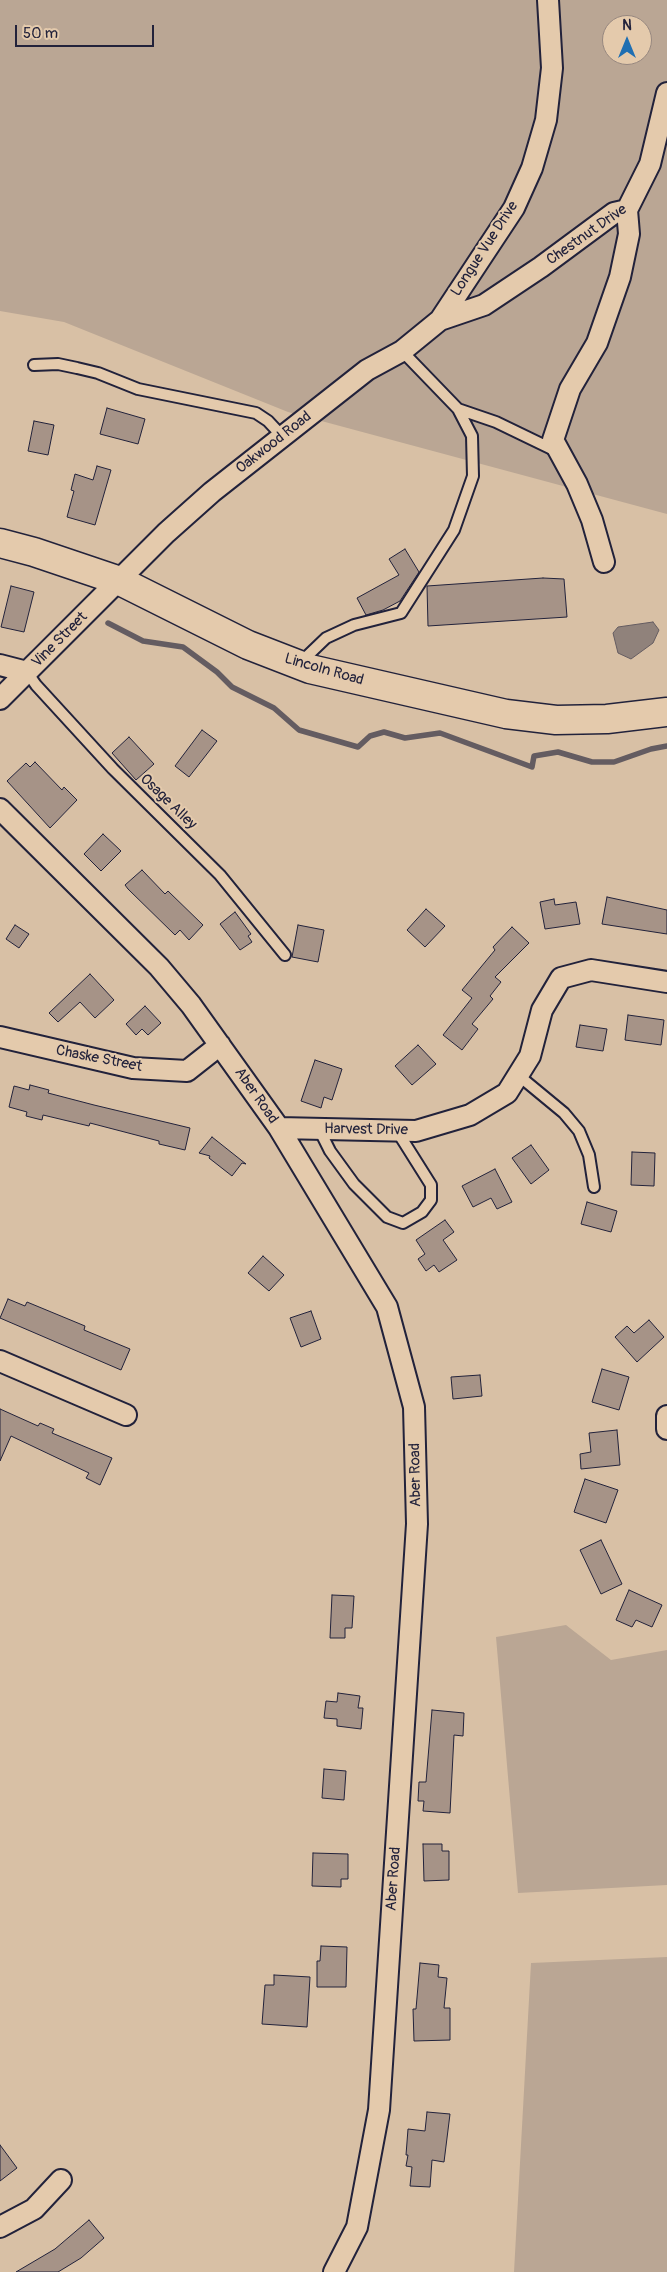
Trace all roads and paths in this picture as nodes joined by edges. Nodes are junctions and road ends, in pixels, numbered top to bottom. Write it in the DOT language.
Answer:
graph roads {
  1 [pos="548,0"];
  2 [pos="667,93"];
  3 [pos="628,210"];
  4 [pos="440,320"];
  5 [pos="402,351"];
  6 [pos="34,365"];
  7 [pos="458,409"];
  8 [pos="282,436"];
  9 [pos="558,452"];
  10 [pos="0,543"];
  11 [pos="604,562"];
  12 [pos="120,581"];
  13 [pos="299,664"];
  14 [pos="0,665"];
  15 [pos="27,672"];
  16 [pos="0,699"];
  17 [pos="667,712"];
  18 [pos="0,809"];
  19 [pos="285,955"];
  20 [pos="667,982"];
  21 [pos="0,1037"];
  22 [pos="220,1045"];
  23 [pos="518,1075"];
  24 [pos="279,1128"];
  25 [pos="319,1129"];
  26 [pos="397,1131"];
  27 [pos="594,1187"];
  28 [pos="0,1361"];
  29 [pos="126,1415"];
  30 [pos="667,1416"];
  31 [pos="667,1429"];
  32 [pos="61,2180"];
  33 [pos="0,2227"];
  34 [pos="334,2272"];
  1 -- 4 [label="street, Longue Vue Drive"];
  2 -- 3 [label="street, Chestnut Drive"];
  3 -- 4 [label="street, Chestnut Drive"];
  3 -- 9 [label="street"];
  4 -- 5 [label="street, Oakwood Road"];
  5 -- 7 [label="lane"];
  5 -- 8 [label="street, Oakwood Road"];
  6 -- 8 [label="lane"];
  7 -- 9 [label="lane"];
  7 -- 13 [label="lane"];
  8 -- 12 [label="street, Oakwood Road"];
  9 -- 11 [label="street"];
  10 -- 12 [label="street, Lincoln Road"];
  12 -- 13 [label="street, Lincoln Road"];
  12 -- 15 [label="street, Vine Street"];
  13 -- 17 [label="street, Lincoln Road"];
  14 -- 15 [label="street"];
  15 -- 16 [label="street, Vine Street"];
  15 -- 19 [label="lane, Osage Alley"];
  18 -- 22 [label="street, Aber Road"];
  20 -- 23 [label="street, Harvest Drive"];
  21 -- 22 [label="street, Chaske Street"];
  22 -- 24 [label="street, Aber Road"];
  23 -- 26 [label="street, Harvest Drive"];
  23 -- 27 [label="lane"];
  24 -- 25 [label="street, Harvest Drive"];
  24 -- 34 [label="street, Aber Road"];
  25 -- 26 [label="street, Harvest Drive"];
  25 -- 26 [label="lane"];
  28 -- 29 [label="street"];
  30 -- 31 [label="street"];
  32 -- 33 [label="street"];
}
